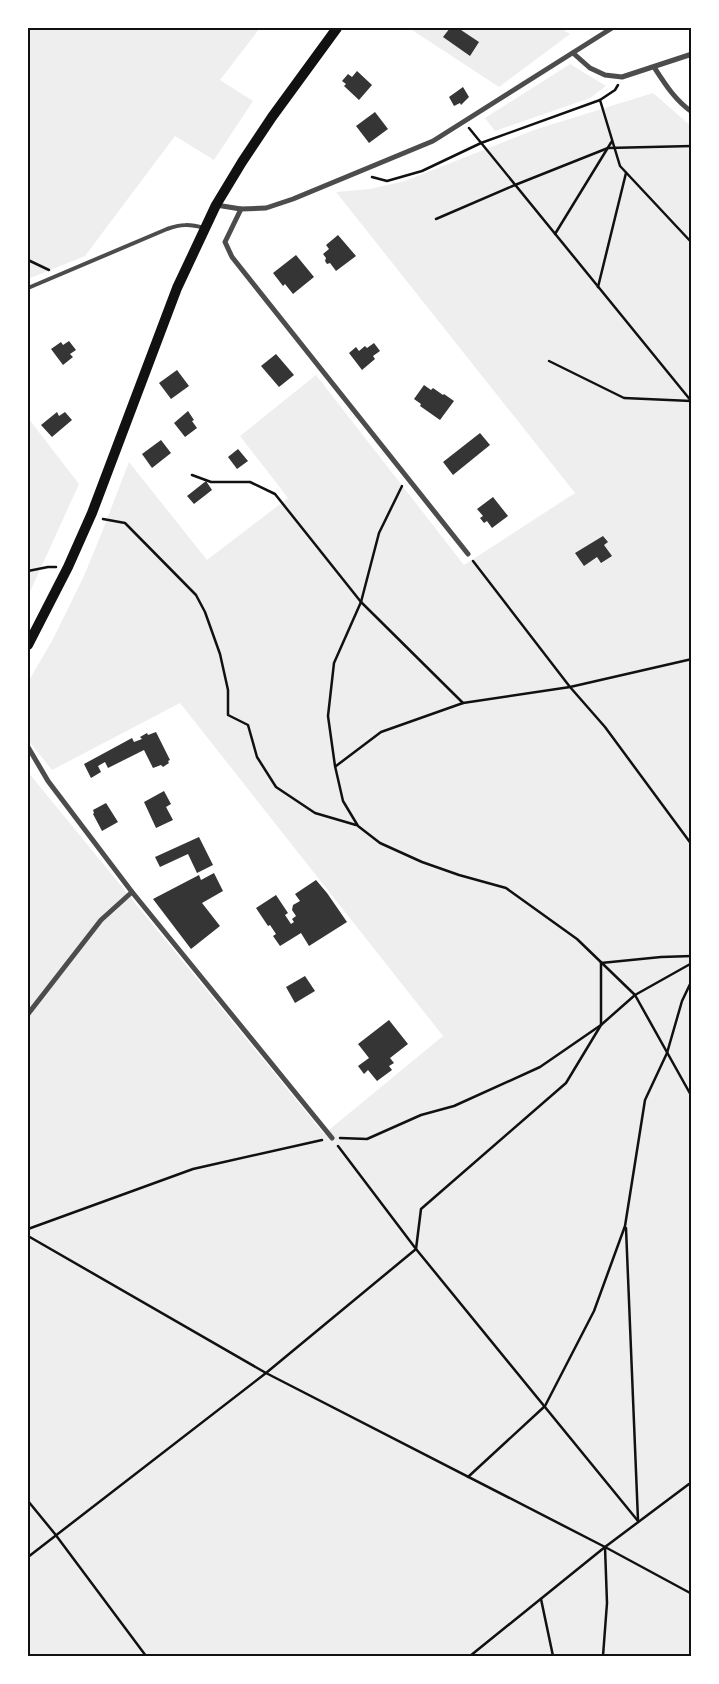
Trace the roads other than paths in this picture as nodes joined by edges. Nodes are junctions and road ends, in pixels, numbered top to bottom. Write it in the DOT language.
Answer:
graph roads {
  1 [pos="337,28"];
  2 [pos="612,28"];
  3 [pos="573,53"];
  4 [pos="692,54"];
  5 [pos="654,68"];
  6 [pos="692,112"];
  7 [pos="216,205"];
  8 [pos="241,209"];
  9 [pos="205,228"];
  10 [pos="28,288"];
  11 [pos="468,554"];
  12 [pos="28,645"];
  13 [pos="28,747"];
  14 [pos="132,892"];
  15 [pos="28,1014"];
  16 [pos="332,1138"];
  1 -- 7 [label="main road"];
  2 -- 3 [label="street"];
  3 -- 5 [label="street"];
  3 -- 8 [label="street"];
  4 -- 5 [label="street"];
  5 -- 6 [label="street"];
  7 -- 8 [label="street"];
  7 -- 9 [label="main road"];
  8 -- 11 [label="street"];
  9 -- 10 [label="lane"];
  9 -- 12 [label="main road"];
  13 -- 14 [label="street"];
  14 -- 15 [label="street"];
  14 -- 16 [label="street"];
}
